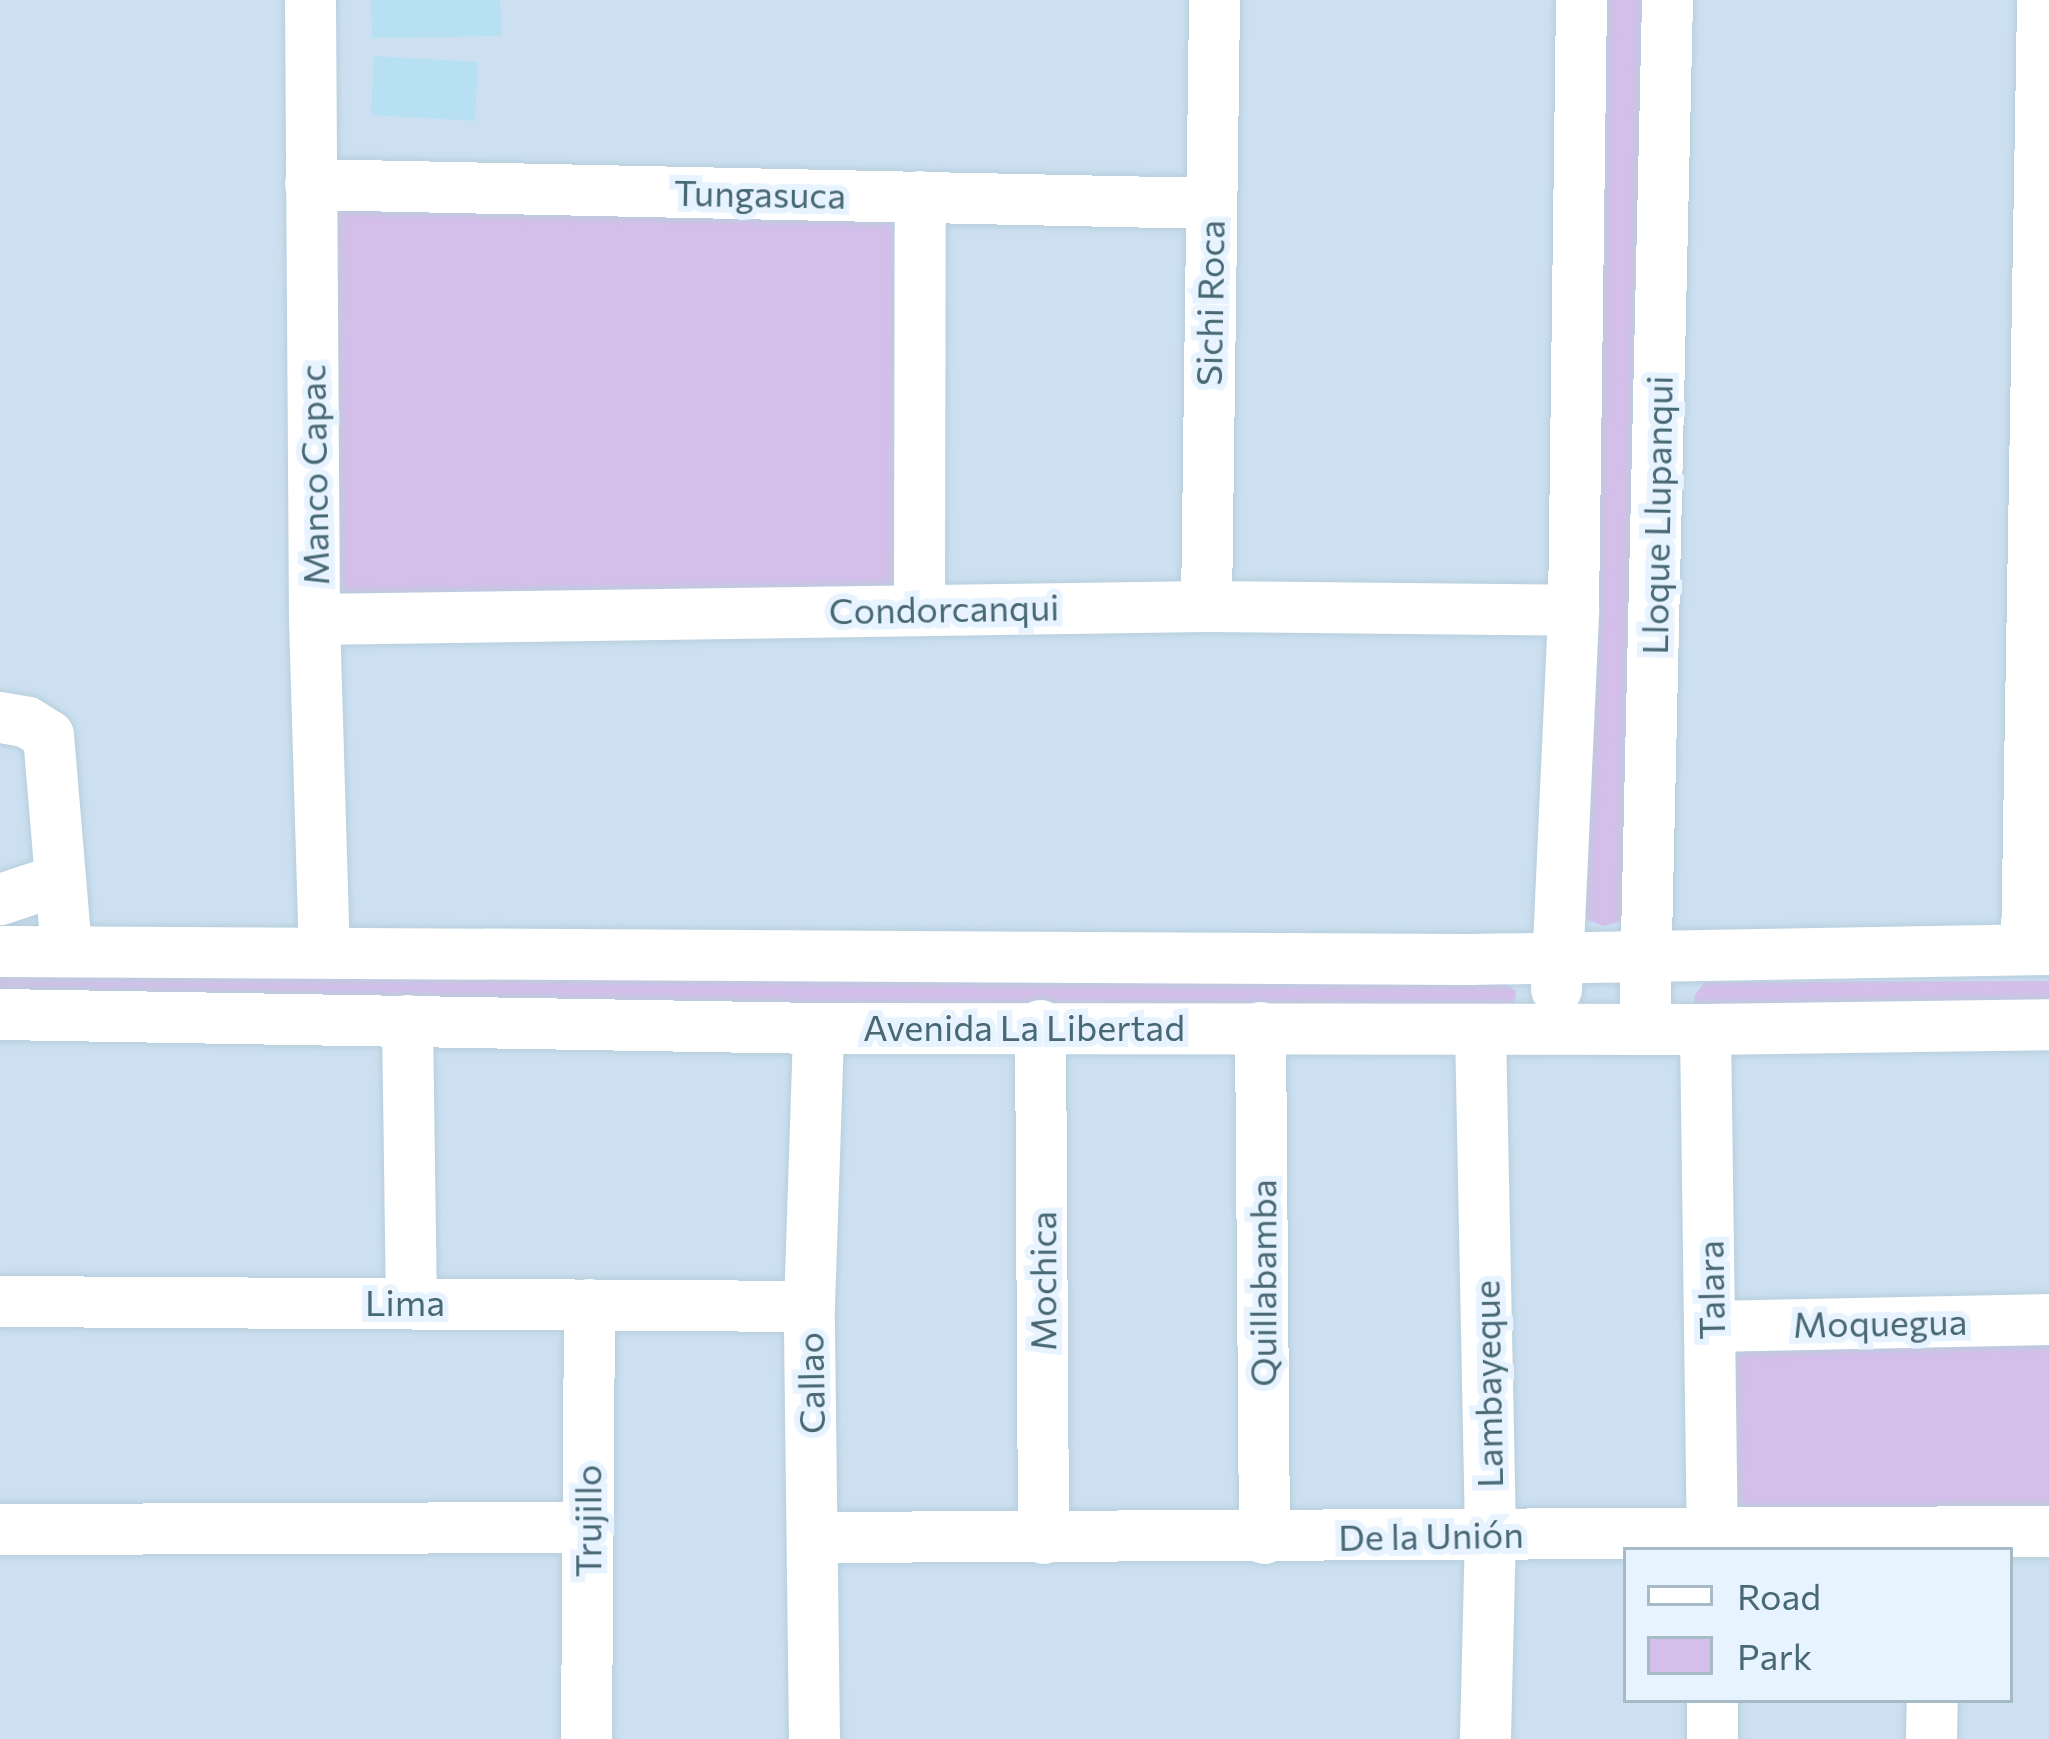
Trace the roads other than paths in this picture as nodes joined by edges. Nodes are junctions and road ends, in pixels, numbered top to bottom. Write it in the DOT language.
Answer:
graph roads {
  1 [pos="310,0"];
  2 [pos="1214,0"];
  3 [pos="1581,0"];
  4 [pos="1667,0"];
  5 [pos="2042,0"];
  6 [pos="310,184"];
  7 [pos="920,196"];
  8 [pos="1210,203"];
  9 [pos="2044,243"];
  10 [pos="2039,596"];
  11 [pos="1205,606"];
  12 [pos="920,608"];
  13 [pos="1573,610"];
  14 [pos="314,619"];
  15 [pos="0,717"];
  16 [pos="57,880"];
  17 [pos="0,899"];
  18 [pos="2037,949"];
  19 [pos="66,950"];
  20 [pos="324,950"];
  21 [pos="0,951"];
  22 [pos="1558,956"];
  23 [pos="1645,956"];
  24 [pos="0,1014"];
  25 [pos="406,1020"];
  26 [pos="2049,1024"];
  27 [pos="1040,1025"];
  28 [pos="1260,1027"];
  29 [pos="818,1028"];
  30 [pos="1555,1028"];
  31 [pos="1480,1029"];
  32 [pos="1705,1029"];
  33 [pos="1643,1030"];
  34 [pos="0,1301"];
  35 [pos="410,1302"];
  36 [pos="590,1304"];
  37 [pos="809,1306"];
  38 [pos="2049,1319"];
  39 [pos="1711,1326"];
  40 [pos="587,1527"];
  41 [pos="0,1529"];
  42 [pos="2049,1531"];
  43 [pos="1490,1532"];
  44 [pos="812,1537"];
  45 [pos="1043,1538"];
  46 [pos="1264,1538"];
  47 [pos="1933,1541"];
  48 [pos="1712,1542"];
  49 [pos="1712,1703"];
  50 [pos="1931,1703"];
  51 [pos="586,1739"];
  52 [pos="814,1739"];
  53 [pos="1485,1739"];
  54 [pos="1712,1739"];
  55 [pos="1931,1739"];
  1 -- 6 [label="street, Manco Capac"];
  2 -- 8 [label="street, Sichi Roca"];
  3 -- 13 [label="street"];
  4 -- 23 [label="street, Lloque Llupanqui"];
  5 -- 9 [label="street"];
  6 -- 7 [label="street, Tungasuca"];
  6 -- 14 [label="street, Manco Capac"];
  7 -- 8 [label="street, Tungasuca"];
  7 -- 12 [label="street"];
  8 -- 11 [label="street, Sichi Roca"];
  9 -- 10 [label="street"];
  10 -- 18 [label="street"];
  11 -- 12 [label="street, Condorcanqui"];
  11 -- 13 [label="street, Condorcanqui"];
  12 -- 14 [label="street, Condorcanqui"];
  13 -- 22 [label="street"];
  14 -- 20 [label="street, Manco Capac"];
  15 -- 16 [label="street"];
  16 -- 17 [label="street"];
  16 -- 19 [label="street"];
  18 -- 23 [label="street, Avenida La Libertad"];
  19 -- 20 [label="street, Avenida La Libertad"];
  19 -- 21 [label="street, Avenida La Libertad"];
  20 -- 22 [label="street, Avenida La Libertad"];
  22 -- 23 [label="street, Avenida La Libertad"];
  22 -- 30 [label="street"];
  23 -- 33 [label="street, Lloque Llupanqui"];
  24 -- 25 [label="street, Avenida La Libertad"];
  25 -- 29 [label="street, Avenida La Libertad"];
  25 -- 35 [label="street"];
  26 -- 32 [label="street, Avenida La Libertad"];
  27 -- 28 [label="street, Avenida La Libertad"];
  27 -- 29 [label="street, Avenida La Libertad"];
  27 -- 45 [label="street, Mochica"];
  28 -- 31 [label="street, Avenida La Libertad"];
  28 -- 46 [label="street, Quillabamba"];
  29 -- 37 [label="street, Callao"];
  30 -- 31 [label="street, Avenida La Libertad"];
  30 -- 33 [label="street, Avenida La Libertad"];
  31 -- 43 [label="street, Lambayeque"];
  32 -- 33 [label="street, Avenida La Libertad"];
  32 -- 39 [label="street, Talara"];
  34 -- 35 [label="street, Lima"];
  35 -- 36 [label="street, Lima"];
  36 -- 37 [label="street, Lima"];
  36 -- 40 [label="street, Trujillo"];
  37 -- 44 [label="street, Callao"];
  38 -- 39 [label="street, Moquegua"];
  39 -- 48 [label="street, Talara"];
  40 -- 41 [label="street"];
  40 -- 51 [label="street, Trujillo"];
  42 -- 47 [label="street, De la Unión"];
  43 -- 46 [label="street, De la Unión"];
  43 -- 48 [label="street, De la Unión"];
  43 -- 53 [label="street, Lambayeque"];
  44 -- 45 [label="street, De la Unión"];
  44 -- 52 [label="street, Callao"];
  45 -- 46 [label="street, De la Unión"];
  47 -- 48 [label="street, De la Unión"];
  49 -- 54 [label="street"];
  50 -- 55 [label="street"];
}
